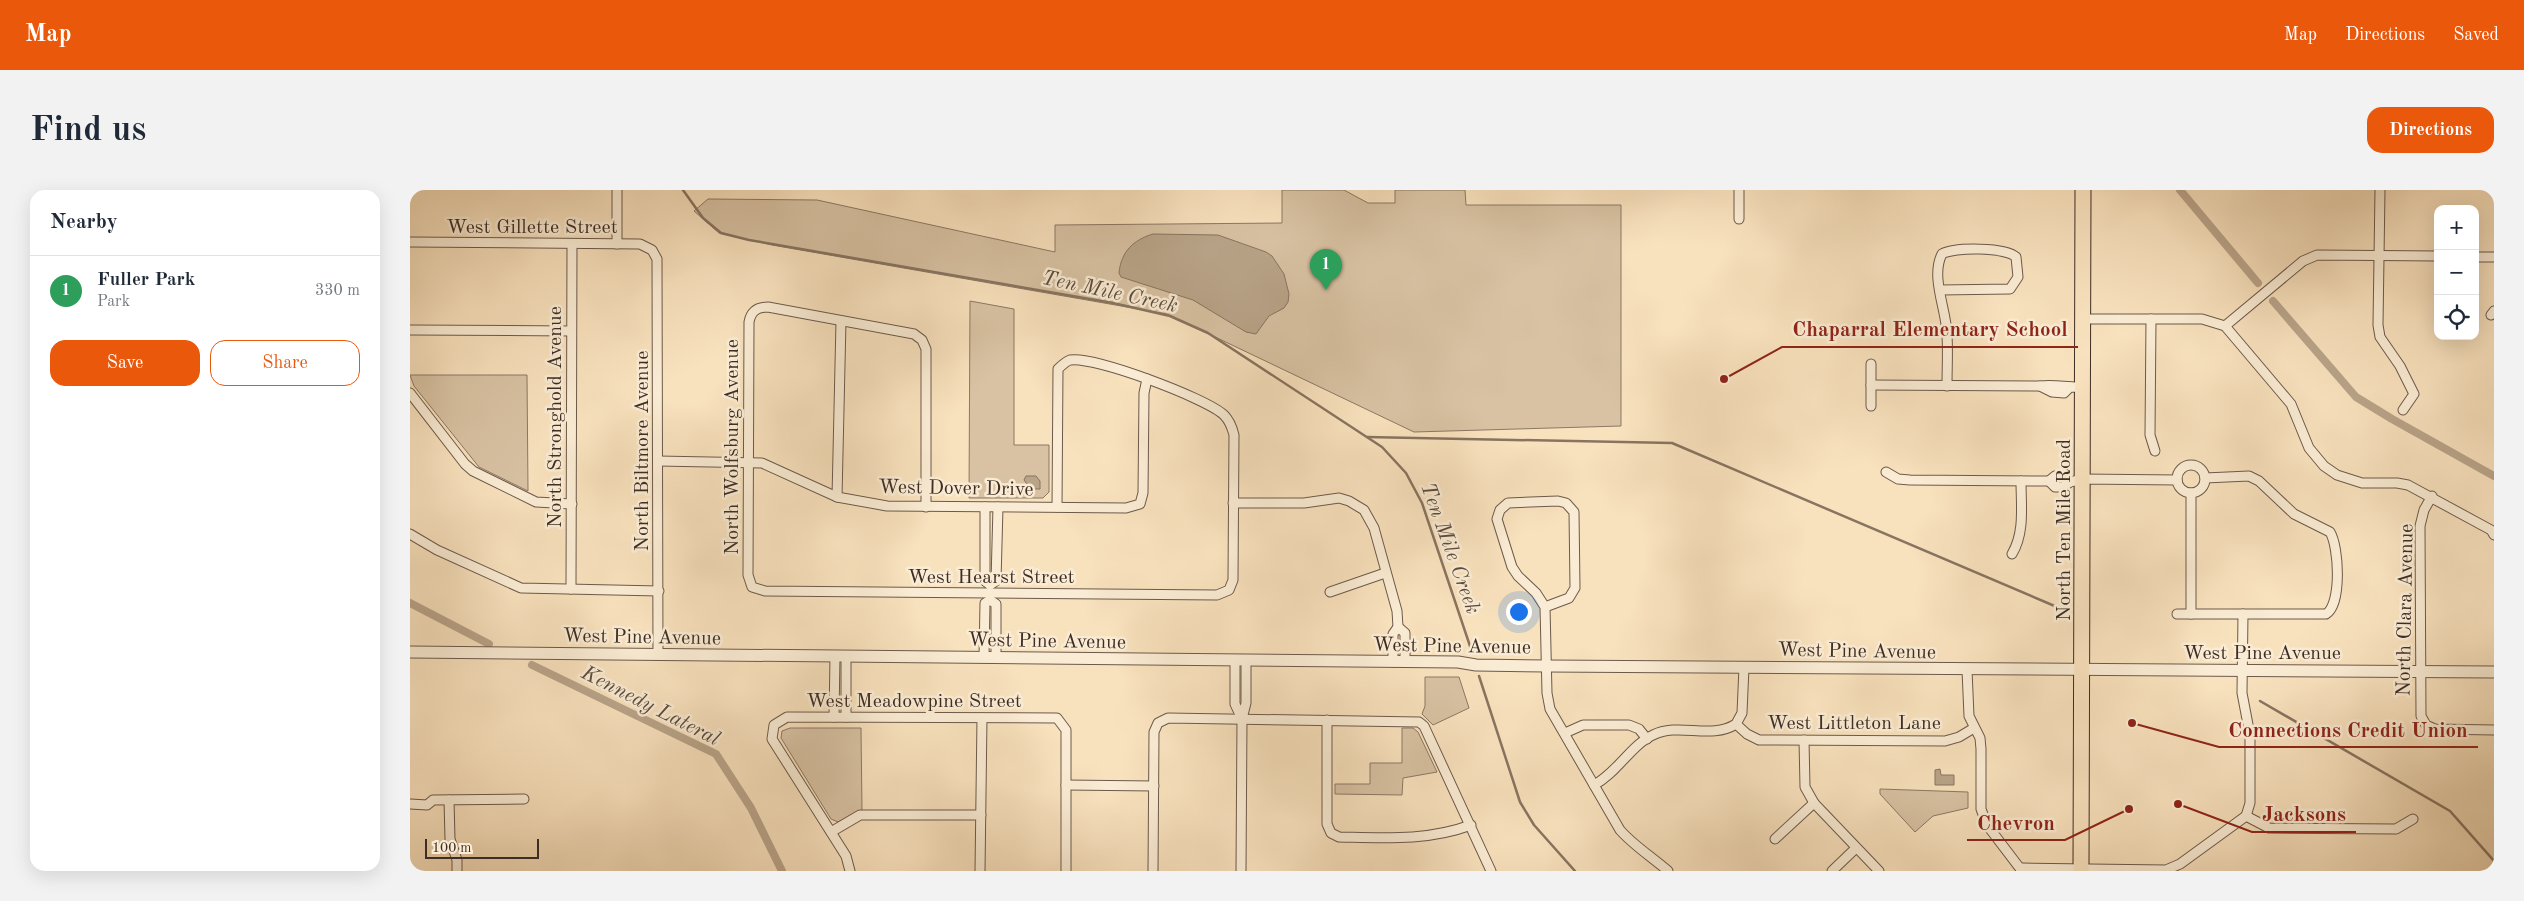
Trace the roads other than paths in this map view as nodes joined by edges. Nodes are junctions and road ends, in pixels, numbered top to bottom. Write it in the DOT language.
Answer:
graph roads {
  1 [pos="617,190"];
  2 [pos="1739,190"];
  3 [pos="2083,190"];
  4 [pos="2380,190"];
  5 [pos="1739,219"];
  6 [pos="410,242"];
  7 [pos="572,244"];
  8 [pos="616,244"];
  9 [pos="652,250"];
  10 [pos="2378,254"];
  11 [pos="2434,256"];
  12 [pos="2479,257"];
  13 [pos="2494,257"];
  14 [pos="1940,290"];
  15 [pos="2083,319"];
  16 [pos="2151,319"];
  17 [pos="841,321"];
  18 [pos="2225,326"];
  19 [pos="410,330"];
  20 [pos="572,331"];
  21 [pos="1870,364"];
  22 [pos="1147,379"];
  23 [pos="1871,385"];
  24 [pos="1947,386"];
  25 [pos="2076,387"];
  26 [pos="410,393"];
  27 [pos="1871,406"];
  28 [pos="2403,410"];
  29 [pos="2155,451"];
  30 [pos="658,460"];
  31 [pos="749,462"];
  32 [pos="1886,472"];
  33 [pos="2205,478"];
  34 [pos="2076,480"];
  35 [pos="2177,480"];
  36 [pos="2021,481"];
  37 [pos="2190,493"];
  38 [pos="838,496"];
  39 [pos="2432,496"];
  40 [pos="1233,503"];
  41 [pos="572,504"];
  42 [pos="926,507"];
  43 [pos="985,507"];
  44 [pos="998,507"];
  45 [pos="1057,507"];
  46 [pos="410,534"];
  47 [pos="2494,535"];
  48 [pos="2012,554"];
  49 [pos="1385,573"];
  50 [pos="752,587"];
  51 [pos="571,590"];
  52 [pos="659,591"];
  53 [pos="1330,592"];
  54 [pos="990,593"];
  55 [pos="1545,607"];
  56 [pos="2177,614"];
  57 [pos="2191,614"];
  58 [pos="2243,614"];
  59 [pos="1398,627"];
  60 [pos="410,652"];
  61 [pos="658,654"];
  62 [pos="840,656"];
  63 [pos="984,658"];
  64 [pos="996,658"];
  65 [pos="1241,661"];
  66 [pos="1393,662"];
  67 [pos="1405,662"];
  68 [pos="1547,666"];
  69 [pos="1744,667"];
  70 [pos="1967,670"];
  71 [pos="2082,671"];
  72 [pos="2242,671"];
  73 [pos="2421,671"];
  74 [pos="2494,672"];
  75 [pos="834,717"];
  76 [pos="846,717"];
  77 [pos="982,718"];
  78 [pos="1242,718"];
  79 [pos="1327,720"];
  80 [pos="1736,724"];
  81 [pos="1974,728"];
  82 [pos="2494,730"];
  83 [pos="1565,733"];
  84 [pos="1647,739"];
  85 [pos="1804,740"];
  86 [pos="1066,785"];
  87 [pos="1594,785"];
  88 [pos="1154,786"];
  89 [pos="524,799"];
  90 [pos="449,800"];
  91 [pos="1814,803"];
  92 [pos="410,804"];
  93 [pos="981,816"];
  94 [pos="2246,816"];
  95 [pos="2413,819"];
  96 [pos="1471,825"];
  97 [pos="830,832"];
  98 [pos="1776,839"];
  99 [pos="1856,848"];
  100 [pos="2022,870"];
  101 [pos="2081,870"];
  102 [pos="457,871"];
  103 [pos="850,871"];
  104 [pos="980,871"];
  105 [pos="1066,871"];
  106 [pos="1153,871"];
  107 [pos="1241,871"];
  108 [pos="1491,871"];
  109 [pos="1668,871"];
  110 [pos="1832,871"];
  111 [pos="1878,871"];
  1 -- 8 [label="street"];
  2 -- 5 [label="street"];
  3 -- 15 [label="main road, North Ten Mile Road"];
  4 -- 10 [label="street"];
  6 -- 7 [label="street, West Gillette Street"];
  7 -- 8 [label="street, West Gillette Street"];
  7 -- 20 [label="street, North Stronghold Avenue"];
  8 -- 9 [label="street, West Gillette Street"];
  9 -- 30 [label="street, North Biltmore Avenue"];
  10 -- 11 [label="street"];
  10 -- 18 [label="street"];
  10 -- 28 [label="street"];
  12 -- 13 [label="street"];
  14 -- 14 [label="street"];
  14 -- 24 [label="street"];
  15 -- 16 [label="street"];
  15 -- 25 [label="main road, North Ten Mile Road"];
  16 -- 18 [label="street"];
  16 -- 29 [label="street"];
  17 -- 31 [label="street, North Wolfsburg Avenue"];
  17 -- 38 [label="street"];
  17 -- 42 [label="street"];
  18 -- 39 [label="street"];
  19 -- 20 [label="street"];
  20 -- 41 [label="street, North Stronghold Avenue"];
  21 -- 23 [label="street"];
  22 -- 40 [label="street"];
  22 -- 45 [label="street, West Dover Drive"];
  22 -- 45 [label="street"];
  23 -- 24 [label="street"];
  23 -- 27 [label="street"];
  24 -- 25 [label="street"];
  25 -- 34 [label="main road, North Ten Mile Road"];
  26 -- 41 [label="street"];
  30 -- 31 [label="street, West Dover Drive"];
  30 -- 52 [label="street, North Biltmore Avenue"];
  31 -- 38 [label="street, West Dover Drive"];
  31 -- 50 [label="street, North Wolfsburg Avenue"];
  32 -- 36 [label="street"];
  33 -- 35 [label="street"];
  33 -- 37 [label="street"];
  33 -- 58 [label="street"];
  34 -- 35 [label="street"];
  34 -- 36 [label="street"];
  34 -- 71 [label="main road, North Ten Mile Road"];
  35 -- 37 [label="street"];
  36 -- 48 [label="street"];
  37 -- 57 [label="street"];
  38 -- 42 [label="street, West Dover Drive"];
  39 -- 47 [label="street"];
  39 -- 73 [label="street, North Clara Avenue"];
  40 -- 49 [label="street"];
  40 -- 54 [label="street, West Hearst Street"];
  41 -- 51 [label="street, North Stronghold Avenue"];
  42 -- 43 [label="street, West Dover Drive"];
  43 -- 44 [label="street, West Dover Drive"];
  43 -- 54 [label="street"];
  44 -- 45 [label="street, West Dover Drive"];
  44 -- 54 [label="street"];
  46 -- 51 [label="street"];
  49 -- 53 [label="street"];
  49 -- 59 [label="street"];
  50 -- 54 [label="street, West Hearst Street"];
  51 -- 52 [label="street"];
  52 -- 61 [label="street, North Biltmore Avenue"];
  54 -- 63 [label="street"];
  54 -- 64 [label="street"];
  55 -- 55 [label="street"];
  55 -- 68 [label="street"];
  56 -- 57 [label="street"];
  57 -- 58 [label="street"];
  58 -- 72 [label="street"];
  59 -- 66 [label="street"];
  59 -- 67 [label="street"];
  60 -- 61 [label="street, West Pine Avenue"];
  61 -- 62 [label="street, West Pine Avenue"];
  62 -- 63 [label="street, West Pine Avenue"];
  62 -- 75 [label="street"];
  62 -- 76 [label="street"];
  63 -- 64 [label="street, West Pine Avenue"];
  64 -- 65 [label="street, West Pine Avenue"];
  65 -- 66 [label="street, West Pine Avenue"];
  65 -- 78 [label="street"];
  66 -- 67 [label="street, West Pine Avenue"];
  67 -- 68 [label="street, West Pine Avenue"];
  68 -- 69 [label="street, West Pine Avenue"];
  68 -- 83 [label="street"];
  69 -- 70 [label="street, West Pine Avenue"];
  69 -- 80 [label="street"];
  70 -- 71 [label="street, West Pine Avenue"];
  70 -- 81 [label="street"];
  71 -- 72 [label="street, West Pine Avenue"];
  71 -- 101 [label="main road, North Ten Mile Road"];
  72 -- 73 [label="street, West Pine Avenue"];
  72 -- 94 [label="street"];
  73 -- 74 [label="street, West Pine Avenue"];
  73 -- 82 [label="street, North Clara Avenue"];
  75 -- 76 [label="street, West Meadowpine Street"];
  75 -- 97 [label="street, West Meadowpine Street"];
  76 -- 77 [label="street, West Meadowpine Street"];
  77 -- 86 [label="street, West Meadowpine Street"];
  77 -- 93 [label="street"];
  78 -- 79 [label="street"];
  78 -- 88 [label="street"];
  78 -- 107 [label="street"];
  79 -- 96 [label="street"];
  79 -- 96 [label="street"];
  80 -- 84 [label="street"];
  80 -- 85 [label="street, West Littleton Lane"];
  81 -- 85 [label="street, West Littleton Lane"];
  81 -- 100 [label="street"];
  83 -- 84 [label="street"];
  83 -- 87 [label="street"];
  84 -- 87 [label="street"];
  85 -- 91 [label="street"];
  86 -- 88 [label="street"];
  86 -- 105 [label="street"];
  87 -- 109 [label="street"];
  88 -- 106 [label="street"];
  89 -- 90 [label="street"];
  90 -- 92 [label="street"];
  90 -- 102 [label="street"];
  91 -- 98 [label="street"];
  91 -- 99 [label="street"];
  93 -- 97 [label="street"];
  93 -- 104 [label="street"];
  94 -- 95 [label="street"];
  94 -- 101 [label="street"];
  96 -- 108 [label="street"];
  97 -- 103 [label="street"];
  99 -- 110 [label="street"];
  99 -- 111 [label="street"];
  100 -- 101 [label="street"];
}
